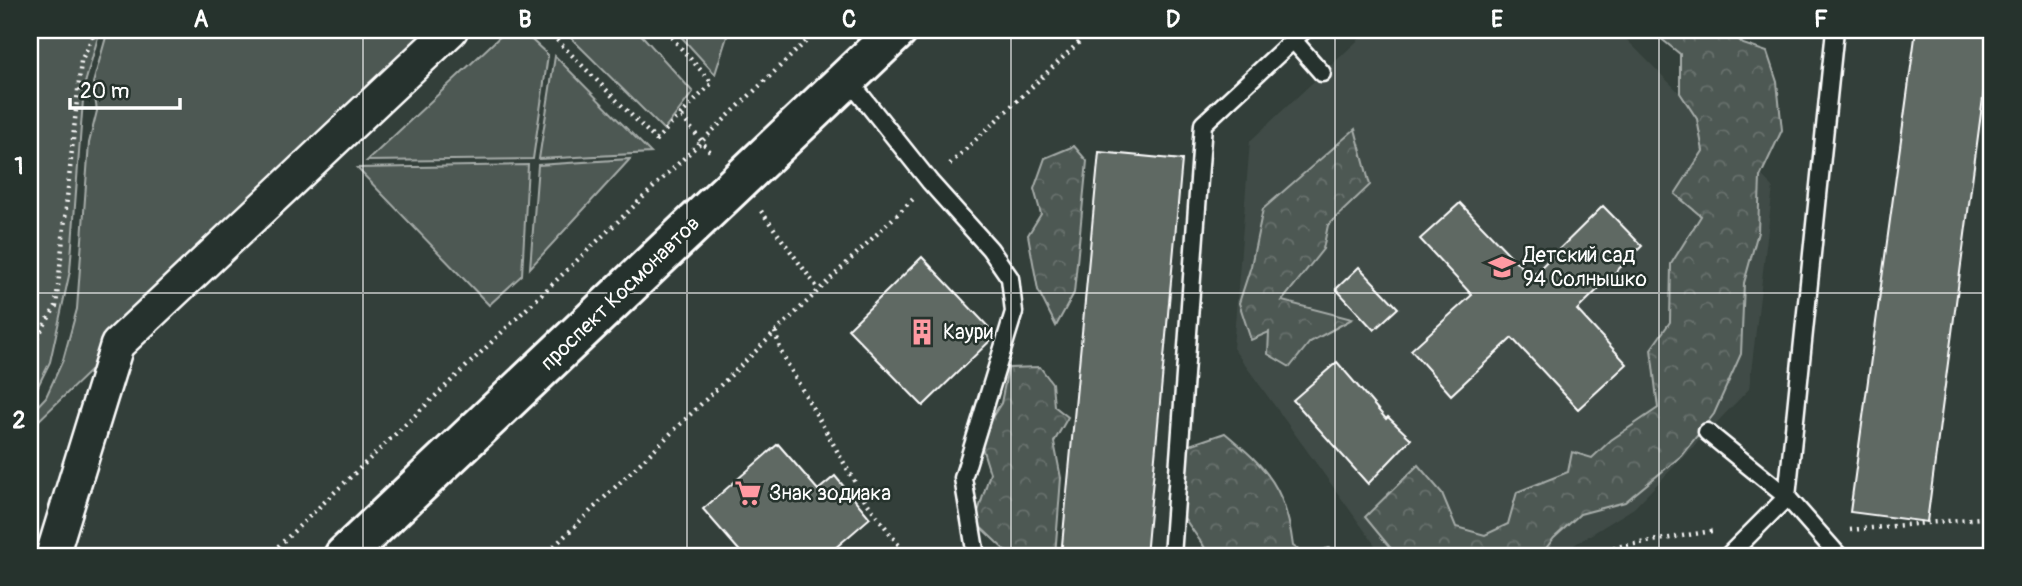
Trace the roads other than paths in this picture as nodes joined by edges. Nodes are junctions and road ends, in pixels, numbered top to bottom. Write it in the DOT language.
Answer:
graph roads {
  1 [pos="452,30"];
  2 [pos="898,30"];
  3 [pos="1835,30"];
  4 [pos="1298,35"];
  5 [pos="1322,73"];
  6 [pos="847,78"];
  7 [pos="1707,432"];
  8 [pos="1787,497"];
  9 [pos="52,556"];
  10 [pos="344,556"];
  11 [pos="976,556"];
  12 [pos="1172,556"];
  13 [pos="1728,556"];
  14 [pos="1839,556"];
  1 -- 9 [label="street"];
  2 -- 6 [label="main road, проспект Космонавтов"];
  3 -- 8 [label="lane"];
  4 -- 5 [label="lane"];
  4 -- 12 [label="lane"];
  6 -- 10 [label="main road, проспект Космонавтов"];
  6 -- 11 [label="lane"];
  7 -- 8 [label="lane"];
  8 -- 13 [label="lane"];
  8 -- 14 [label="lane"];
}
